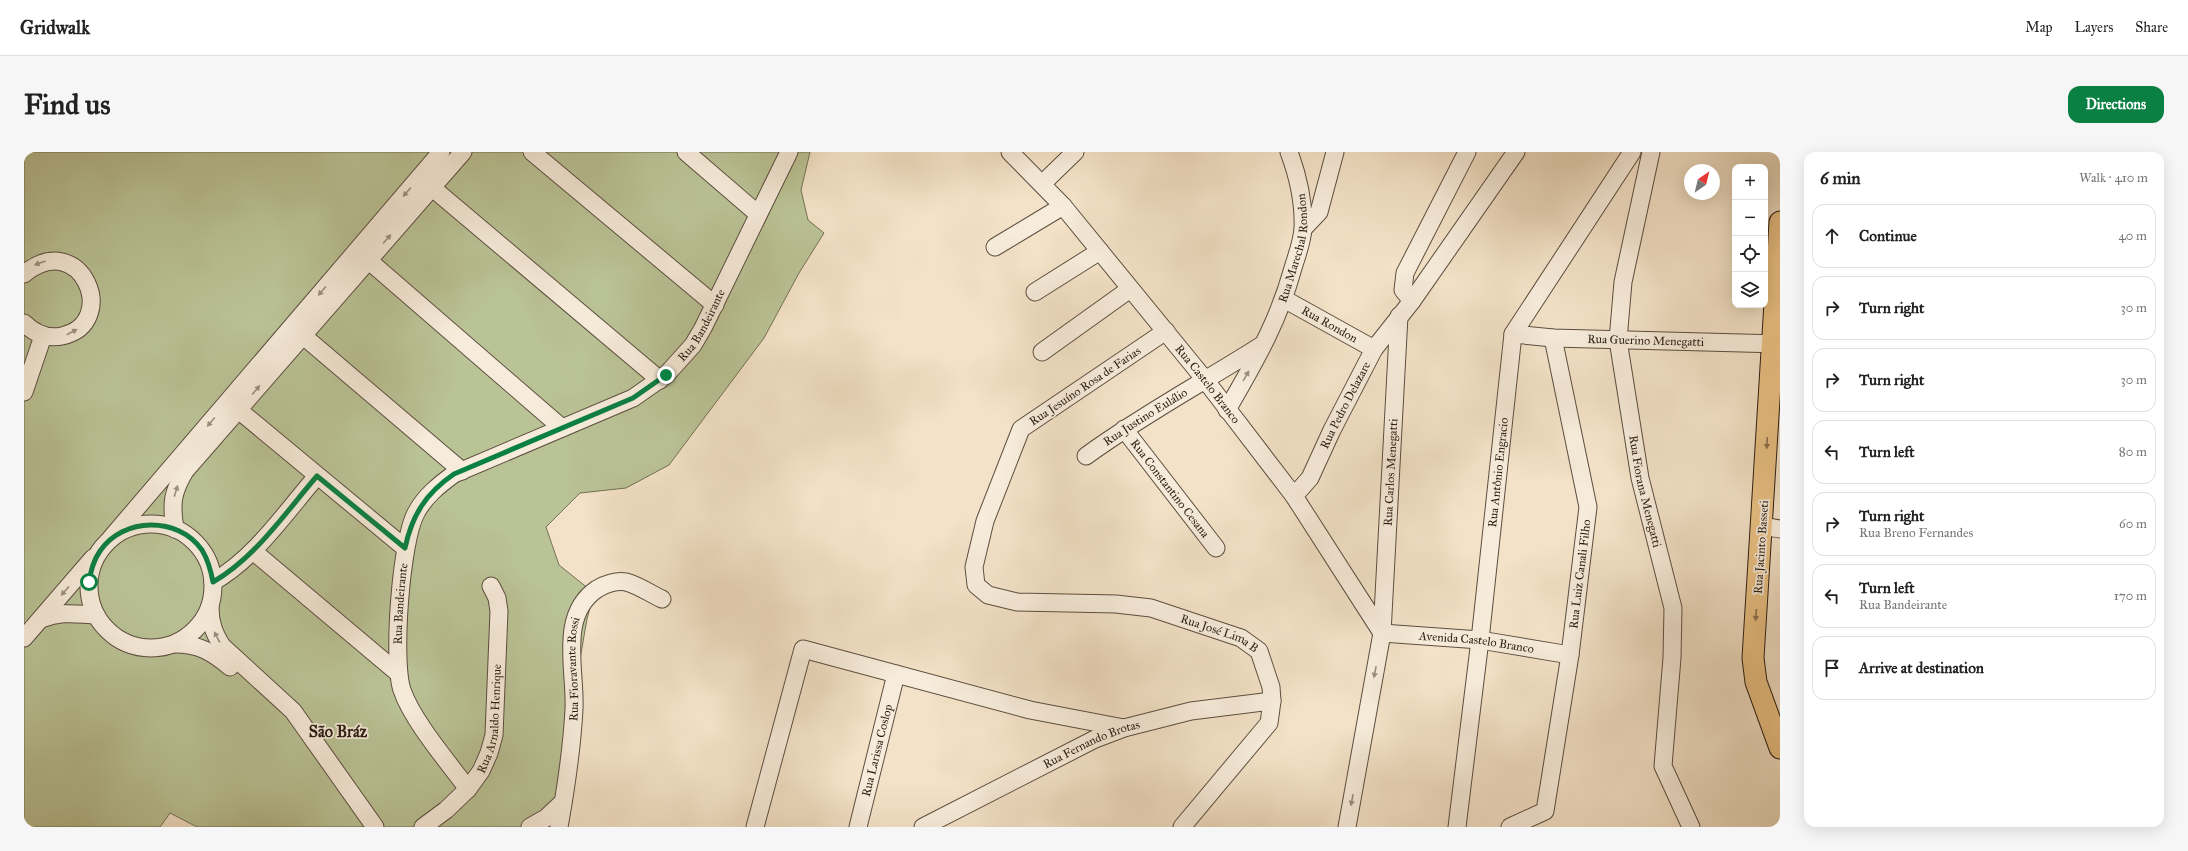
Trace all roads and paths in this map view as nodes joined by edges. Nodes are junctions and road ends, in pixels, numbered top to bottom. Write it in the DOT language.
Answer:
graph roads {
  1 [pos="441,152"];
  2 [pos="463,152"];
  3 [pos="532,152"];
  4 [pos="686,152"];
  5 [pos="789,152"];
  6 [pos="1010,152"];
  7 [pos="1075,152"];
  8 [pos="1289,152"];
  9 [pos="1335,152"];
  10 [pos="1466,152"];
  11 [pos="1516,152"];
  12 [pos="1632,152"];
  13 [pos="1651,152"];
  14 [pos="426,182"];
  15 [pos="1043,183"];
  16 [pos="1063,206"];
  17 [pos="758,214"];
  18 [pos="1780,222"];
  19 [pos="1303,229"];
  20 [pos="995,247"];
  21 [pos="1100,251"];
  22 [pos="363,256"];
  23 [pos="24,274"];
  24 [pos="1130,289"];
  25 [pos="1035,292"];
  26 [pos="1284,300"];
  27 [pos="1412,301"];
  28 [pos="715,305"];
  29 [pos="1399,316"];
  30 [pos="24,323"];
  31 [pos="298,331"];
  32 [pos="1166,332"];
  33 [pos="1513,334"];
  34 [pos="43,336"];
  35 [pos="1553,338"];
  36 [pos="1618,340"];
  37 [pos="1266,342"];
  38 [pos="1777,344"];
  39 [pos="1374,349"];
  40 [pos="1042,352"];
  41 [pos="660,380"];
  42 [pos="1206,381"];
  43 [pos="24,392"];
  44 [pos="233,406"];
  45 [pos="1227,410"];
  46 [pos="562,428"];
  47 [pos="1124,429"];
  48 [pos="1086,456"];
  49 [pos="462,471"];
  50 [pos="317,476"];
  51 [pos="1294,496"];
  52 [pos="1771,527"];
  53 [pos="176,529"];
  54 [pos="112,538"];
  55 [pos="405,548"];
  56 [pos="1216,548"];
  57 [pos="100,551"];
  58 [pos="253,551"];
  59 [pos="213,582"];
  60 [pos="976,585"];
  61 [pos="491,586"];
  62 [pos="662,599"];
  63 [pos="210,607"];
  64 [pos="96,615"];
  65 [pos="41,619"];
  66 [pos="1382,634"];
  67 [pos="24,638"];
  68 [pos="1480,640"];
  69 [pos="175,644"];
  70 [pos="1570,655"];
  71 [pos="398,673"];
  72 [pos="896,674"];
  73 [pos="1272,701"];
  74 [pos="1124,728"];
  75 [pos="1778,739"];
  76 [pos="468,789"];
  77 [pos="563,802"];
  78 [pos="360,827"];
  79 [pos="375,827"];
  80 [pos="423,827"];
  81 [pos="530,827"];
  82 [pos="559,827"];
  83 [pos="755,827"];
  84 [pos="858,827"];
  85 [pos="923,827"];
  86 [pos="1182,827"];
  87 [pos="1346,827"];
  88 [pos="1457,827"];
  89 [pos="1510,827"];
  90 [pos="1691,827"];
  1 -- 14 [label="street"];
  2 -- 14 [label="street"];
  3 -- 28 [label="street"];
  4 -- 17 [label="street"];
  5 -- 17 [label="street, Rua Bandeirante"];
  6 -- 15 [label="street, Rua Castelo Branco"];
  7 -- 15 [label="street"];
  8 -- 19 [label="street, Rua Marechal Rondon"];
  9 -- 19 [label="street"];
  10 -- 27 [label="street"];
  11 -- 27 [label="street"];
  12 -- 33 [label="street, Rua Antônio Engracio"];
  13 -- 36 [label="street, Rua Fiorana Menegatti"];
  14 -- 22 [label="street"];
  14 -- 41 [label="street"];
  15 -- 16 [label="street, Rua Castelo Branco"];
  16 -- 20 [label="street"];
  16 -- 21 [label="street, Rua Castelo Branco"];
  17 -- 28 [label="street, Rua Bandeirante"];
  18 -- 38 [label="main road, Rua Jacinto Basseti"];
  19 -- 26 [label="street, Rua Marechal Rondon"];
  21 -- 24 [label="street, Rua Castelo Branco"];
  21 -- 25 [label="street"];
  22 -- 31 [label="street"];
  22 -- 46 [label="street"];
  34 -- 23 [label="street, one-way"];
  24 -- 32 [label="street, Rua Castelo Branco"];
  24 -- 40 [label="street"];
  26 -- 37 [label="street, Rua Marechal Rondon"];
  26 -- 39 [label="street, Rua Rondon"];
  27 -- 29 [label="street"];
  28 -- 41 [label="street, Rua Bandeirante"];
  29 -- 39 [label="street, Rua Pedro Delazare"];
  29 -- 66 [label="street, Rua Carlos Menegatti"];
  30 -- 34 [label="street"];
  31 -- 44 [label="street"];
  31 -- 49 [label="street"];
  32 -- 42 [label="street, Rua Castelo Branco"];
  32 -- 60 [label="street, Rua Jesuíno Rosa de Farias"];
  33 -- 35 [label="street, Rua Guerino Menegatti"];
  33 -- 68 [label="street, Rua Antônio Engracio"];
  34 -- 43 [label="street"];
  35 -- 36 [label="street, Rua Guerino Menegatti"];
  35 -- 70 [label="street, Rua Luiz Canali Filho"];
  36 -- 38 [label="street, Rua Guerino Menegatti"];
  36 -- 90 [label="street, Rua Fiorana Menegatti"];
  37 -- 42 [label="street"];
  45 -- 37 [label="street, Rua Marechal Rondon, one-way"];
  38 -- 52 [label="main road, Rua Jacinto Basseti, one-way"];
  39 -- 51 [label="street, Rua Pedro Delazare"];
  41 -- 46 [label="street, Rua Bandeirante"];
  42 -- 45 [label="street, Rua Castelo Branco"];
  42 -- 47 [label="street, Rua Justino Eulálio"];
  44 -- 50 [label="street"];
  53 -- 44 [label="street, one-way"];
  44 -- 54 [label="street, one-way"];
  45 -- 51 [label="street, Rua Castelo Branco"];
  46 -- 49 [label="street, Rua Bandeirante"];
  47 -- 48 [label="street, Rua Justino Eulálio"];
  47 -- 56 [label="street, Rua Constantino Cesana"];
  49 -- 55 [label="street, Rua Bandeirante"];
  50 -- 55 [label="street"];
  50 -- 58 [label="street"];
  51 -- 66 [label="street, Rua Castelo Branco"];
  52 -- 75 [label="main road, Rua Jacinto Basseti, one-way"];
  53 -- 54 [label="street"];
  53 -- 59 [label="street"];
  54 -- 57 [label="street"];
  55 -- 71 [label="street, Rua Bandeirante"];
  57 -- 64 [label="street"];
  57 -- 65 [label="street, one-way"];
  58 -- 59 [label="street"];
  58 -- 71 [label="street"];
  59 -- 63 [label="street"];
  60 -- 73 [label="street, Rua José Lima B"];
  61 -- 76 [label="street, Rua Arnaldo Henrique"];
  62 -- 77 [label="street, Rua Fioravante Rossi"];
  63 -- 69 [label="street"];
  79 -- 63 [label="street, one-way"];
  64 -- 65 [label="street"];
  64 -- 69 [label="street"];
  65 -- 67 [label="street"];
  66 -- 68 [label="street, Avenida Castelo Branco"];
  66 -- 87 [label="street, Rua Carlos Menegatti, one-way"];
  68 -- 70 [label="street, Avenida Castelo Branco"];
  68 -- 88 [label="street, Rua Antônio Engracio"];
  69 -- 78 [label="street"];
  70 -- 89 [label="street, Rua Luiz Canali Filho"];
  71 -- 76 [label="street, Rua Bandeirante"];
  72 -- 74 [label="street"];
  72 -- 83 [label="street"];
  72 -- 84 [label="street, Rua Larissa Coslop"];
  73 -- 74 [label="street, Rua Fernando Brotas"];
  73 -- 86 [label="street, Rua José Lima B"];
  74 -- 85 [label="street, Rua Fernando Brotas"];
  76 -- 80 [label="street, Rua Arnaldo Henrique"];
  77 -- 81 [label="street"];
  77 -- 82 [label="street, Rua Fioravante Rossi"];
}
